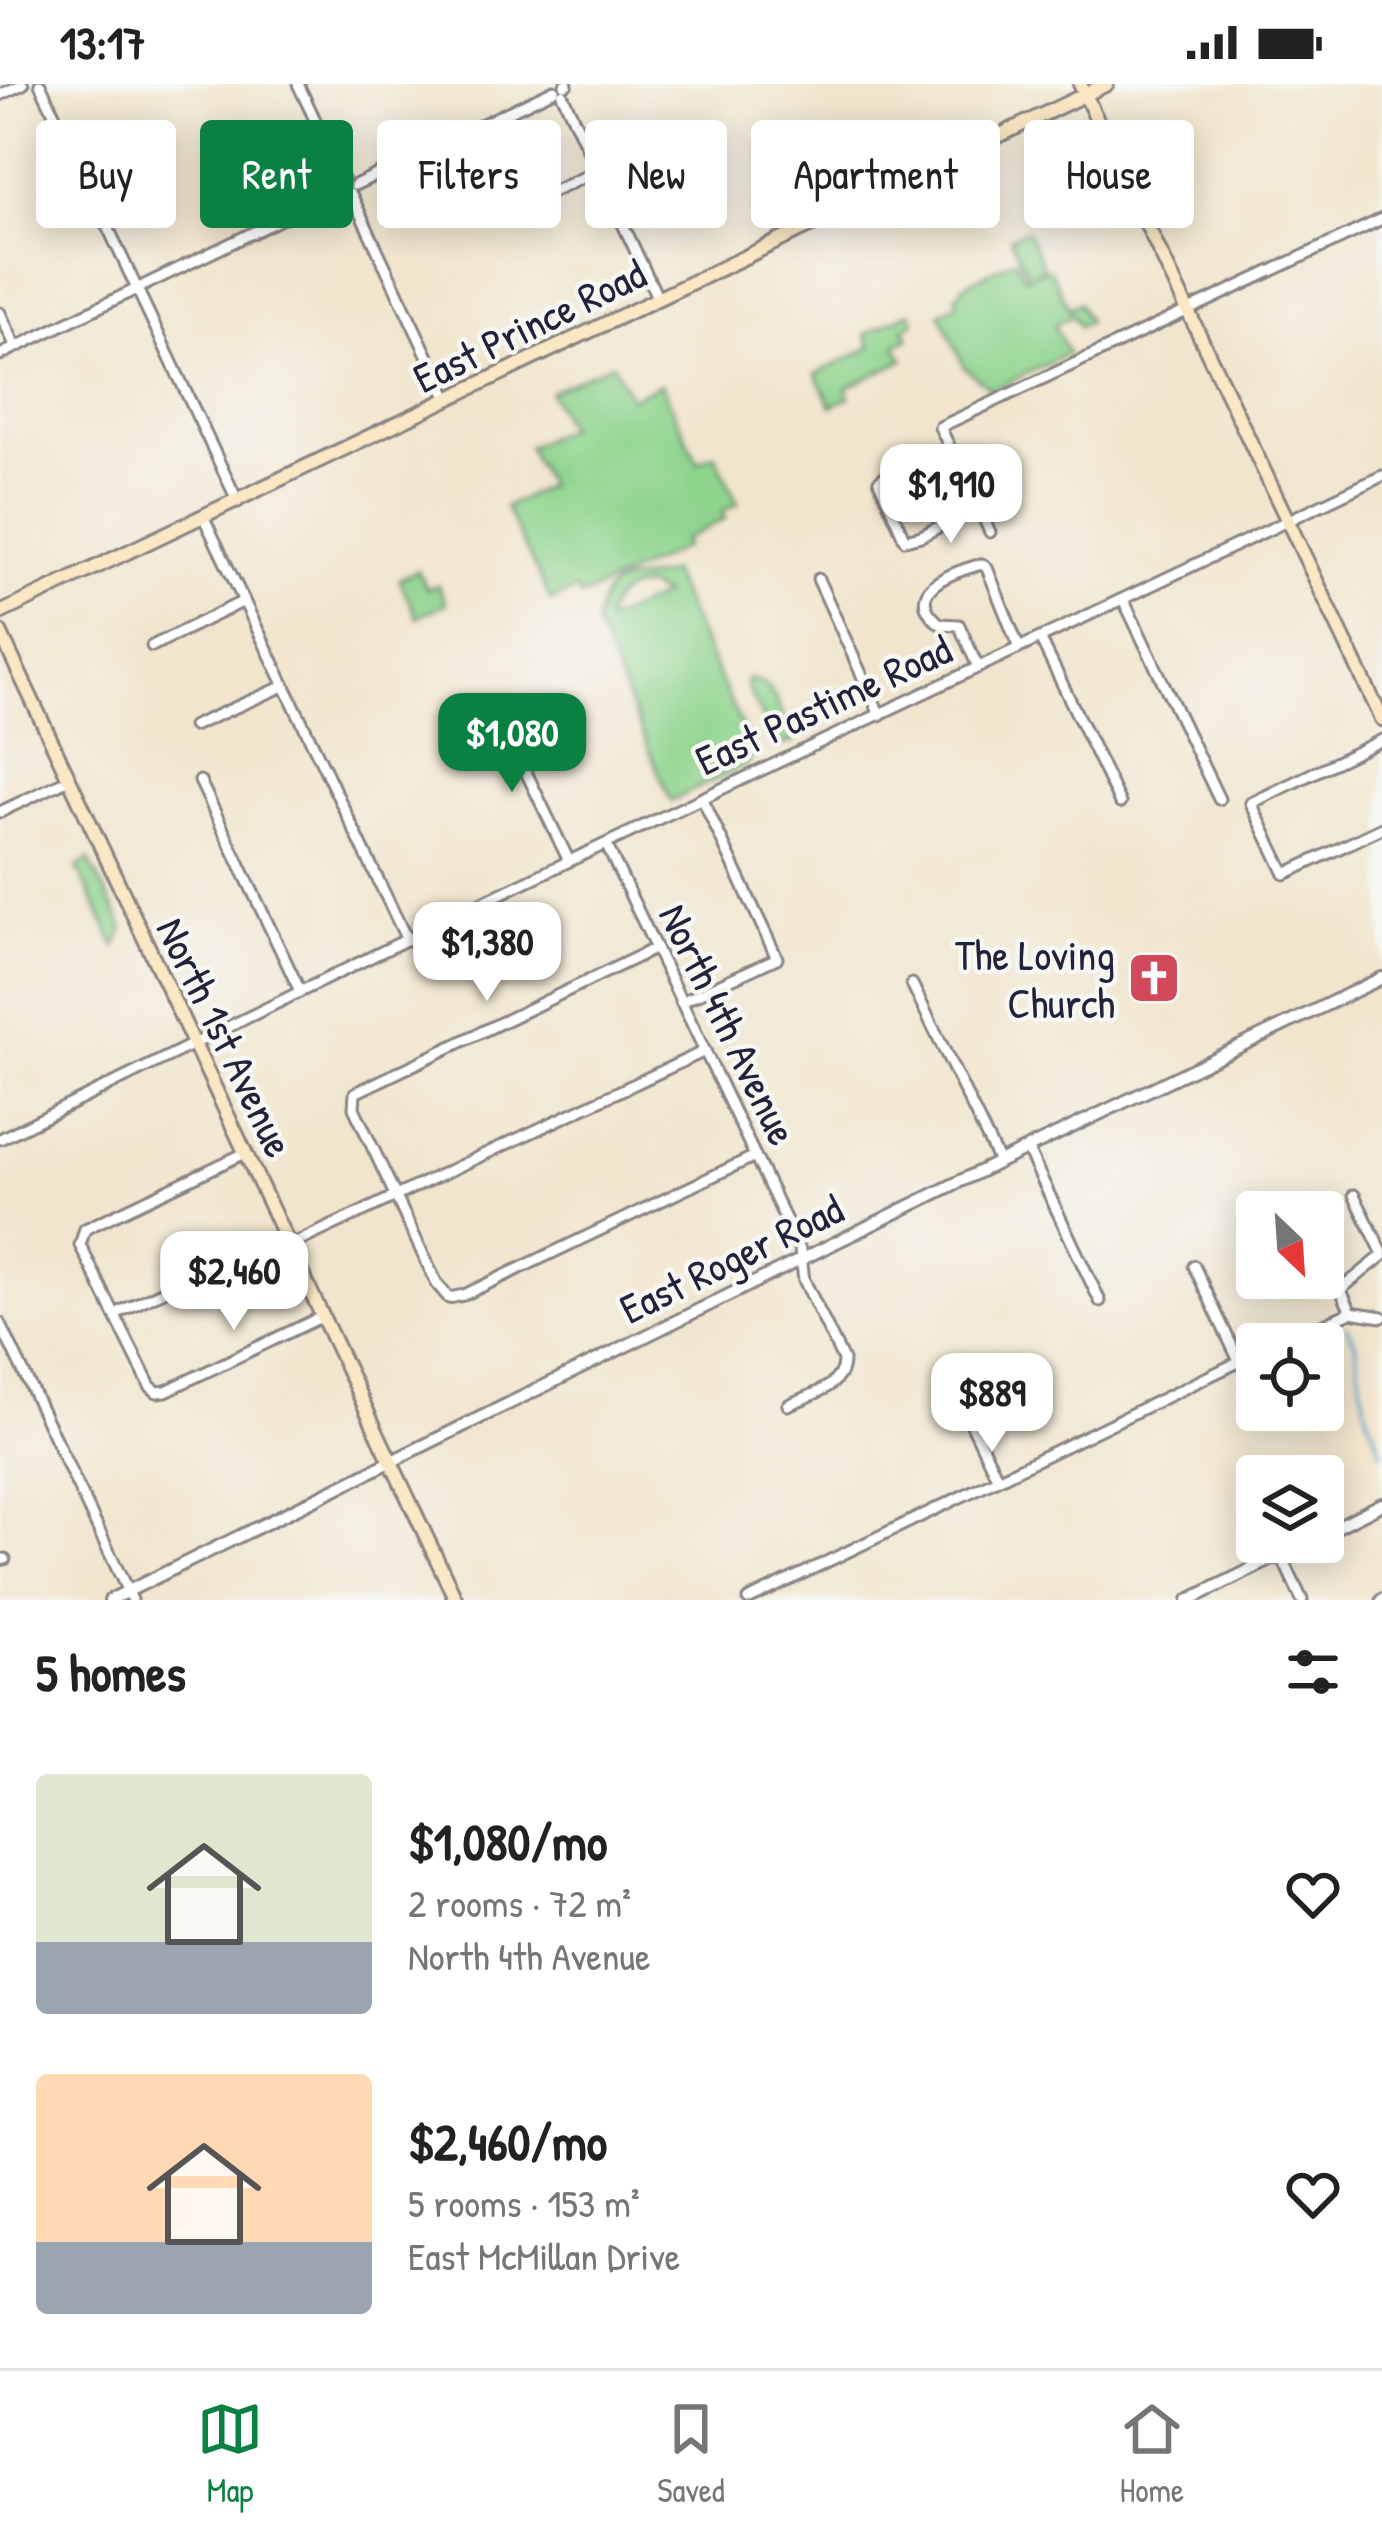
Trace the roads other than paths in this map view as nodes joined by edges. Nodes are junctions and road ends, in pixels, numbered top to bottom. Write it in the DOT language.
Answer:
graph roads {
  1 [pos="23,84"];
  2 [pos="38,84"];
  3 [pos="298,84"];
  4 [pos="1107,84"];
  5 [pos="561,87"];
  6 [pos="1082,89"];
  7 [pos="0,95"];
  8 [pos="315,120"];
  9 [pos="585,139"];
  10 [pos="353,186"];
  11 [pos="353,199"];
  12 [pos="1382,219"];
  13 [pos="264,228"];
  14 [pos="626,228"];
  15 [pos="138,288"];
  16 [pos="658,299"];
  17 [pos="1186,311"];
  18 [pos="0,313"];
  19 [pos="16,346"];
  20 [pos="0,355"];
  21 [pos="448,399"];
  22 [pos="950,448"];
  23 [pos="1382,476"];
  24 [pos="238,502"];
  25 [pos="978,507"];
  26 [pos="204,518"];
  27 [pos="1287,521"];
  28 [pos="990,532"];
  29 [pos="818,579"];
  30 [pos="1124,598"];
  31 [pos="244,602"];
  32 [pos="0,613"];
  33 [pos="0,632"];
  34 [pos="1040,638"];
  35 [pos="152,646"];
  36 [pos="1019,648"];
  37 [pos="978,667"];
  38 [pos="284,686"];
  39 [pos="496,710"];
  40 [pos="880,715"];
  41 [pos="1382,719"];
  42 [pos="193,726"];
  43 [pos="1382,740"];
  44 [pos="67,780"];
  45 [pos="200,781"];
  46 [pos="702,798"];
  47 [pos="1220,799"];
  48 [pos="1120,803"];
  49 [pos="0,812"];
  50 [pos="1382,828"];
  51 [pos="606,844"];
  52 [pos="569,861"];
  53 [pos="407,940"];
  54 [pos="656,948"];
  55 [pos="1382,978"];
  56 [pos="912,984"];
  57 [pos="300,992"];
  58 [pos="681,1002"];
  59 [pos="192,1044"];
  60 [pos="705,1051"];
  61 [pos="0,1139"];
  62 [pos="1027,1148"];
  63 [pos="245,1154"];
  64 [pos="755,1156"];
  65 [pos="999,1162"];
  66 [pos="1354,1196"];
  67 [pos="395,1197"];
  68 [pos="286,1240"];
  69 [pos="1382,1254"];
  70 [pos="801,1261"];
  71 [pos="1194,1266"];
  72 [pos="1344,1286"];
  73 [pos="1344,1296"];
  74 [pos="1100,1301"];
  75 [pos="1351,1312"];
  76 [pos="115,1314"];
  77 [pos="323,1316"];
  78 [pos="1382,1317"];
  79 [pos="0,1323"];
  80 [pos="1326,1323"];
  81 [pos="1236,1355"];
  82 [pos="1236,1362"];
  83 [pos="958,1396"];
  84 [pos="788,1405"];
  85 [pos="391,1463"];
  86 [pos="998,1477"];
  87 [pos="1382,1504"];
  88 [pos="1344,1523"];
  89 [pos="1266,1563"];
  90 [pos="1284,1563"];
  91 [pos="130,1596"];
  92 [pos="1297,1598"];
  93 [pos="110,1600"];
  94 [pos="456,1600"];
  95 [pos="748,1600"];
  96 [pos="1189,1600"];
  1 -- 7 [label="street"];
  2 -- 15 [label="street"];
  3 -- 8 [label="street"];
  4 -- 6 [label="main road, East Prince Road"];
  5 -- 9 [label="street"];
  5 -- 10 [label="street"];
  6 -- 16 [label="main road, East Prince Road"];
  6 -- 17 [label="main road"];
  11 -- 21 [label="street"];
  12 -- 17 [label="street"];
  13 -- 15 [label="street"];
  14 -- 16 [label="street"];
  15 -- 19 [label="street"];
  15 -- 24 [label="street"];
  16 -- 21 [label="main road, East Prince Road"];
  17 -- 22 [label="street"];
  17 -- 27 [label="main road"];
  18 -- 19 [label="street"];
  19 -- 20 [label="street"];
  21 -- 24 [label="main road, East Prince Road"];
  22 -- 25 [label="street"];
  22 -- 25 [label="street"];
  23 -- 27 [label="street, East Pastime Road"];
  24 -- 26 [label="main road, East Prince Road"];
  25 -- 28 [label="street"];
  26 -- 31 [label="street"];
  26 -- 32 [label="main road, East Prince Road"];
  27 -- 30 [label="street, East Pastime Road"];
  27 -- 41 [label="main road"];
  29 -- 40 [label="street"];
  30 -- 34 [label="street, East Pastime Road"];
  30 -- 47 [label="street"];
  31 -- 35 [label="street"];
  31 -- 38 [label="street"];
  33 -- 44 [label="main road, North 1st Avenue"];
  34 -- 36 [label="street, East Pastime Road"];
  34 -- 48 [label="street"];
  36 -- 37 [label="street, East Pastime Road"];
  36 -- 37 [label="street"];
  37 -- 40 [label="street, East Pastime Road"];
  38 -- 42 [label="street"];
  38 -- 53 [label="street"];
  39 -- 52 [label="street"];
  40 -- 46 [label="street, East Pastime Road"];
  43 -- 50 [label="street"];
  44 -- 49 [label="street"];
  44 -- 59 [label="main road, North 1st Avenue"];
  45 -- 57 [label="street"];
  46 -- 51 [label="street, East Pastime Road"];
  46 -- 58 [label="street"];
  51 -- 52 [label="street, East Pastime Road"];
  51 -- 54 [label="street, North 4th Avenue"];
  52 -- 53 [label="street, East Pastime Road"];
  53 -- 57 [label="street, East Pastime Road"];
  54 -- 58 [label="street, North 4th Avenue"];
  54 -- 67 [label="street"];
  55 -- 62 [label="street, East Roger Road"];
  56 -- 65 [label="street"];
  57 -- 59 [label="street, East Pastime Road"];
  58 -- 60 [label="street, North 4th Avenue"];
  59 -- 61 [label="street, East Pastime Road"];
  59 -- 63 [label="main road, North 1st Avenue"];
  60 -- 64 [label="street, North 4th Avenue"];
  60 -- 67 [label="street"];
  62 -- 65 [label="street, East Roger Road"];
  62 -- 74 [label="street"];
  63 -- 68 [label="main road, North 1st Avenue"];
  63 -- 76 [label="street"];
  64 -- 67 [label="street"];
  64 -- 70 [label="street, North 4th Avenue"];
  65 -- 70 [label="street, East Roger Road"];
  66 -- 69 [label="street"];
  67 -- 68 [label="street"];
  68 -- 76 [label="street"];
  68 -- 77 [label="main road, North 1st Avenue"];
  69 -- 72 [label="street"];
  70 -- 84 [label="street, North 4th Avenue"];
  70 -- 85 [label="street, East Roger Road"];
  71 -- 81 [label="street"];
  73 -- 75 [label="street"];
  75 -- 78 [label="street"];
  75 -- 80 [label="street"];
  76 -- 77 [label="street"];
  77 -- 85 [label="main road, North 1st Avenue"];
  79 -- 91 [label="street"];
  82 -- 86 [label="street"];
  83 -- 86 [label="street"];
  85 -- 91 [label="street, East Roger Road"];
  85 -- 94 [label="main road, North 1st Avenue"];
  86 -- 95 [label="street"];
  87 -- 88 [label="street"];
  89 -- 96 [label="street"];
  90 -- 92 [label="street"];
  91 -- 93 [label="street, East Roger Road"];
}
